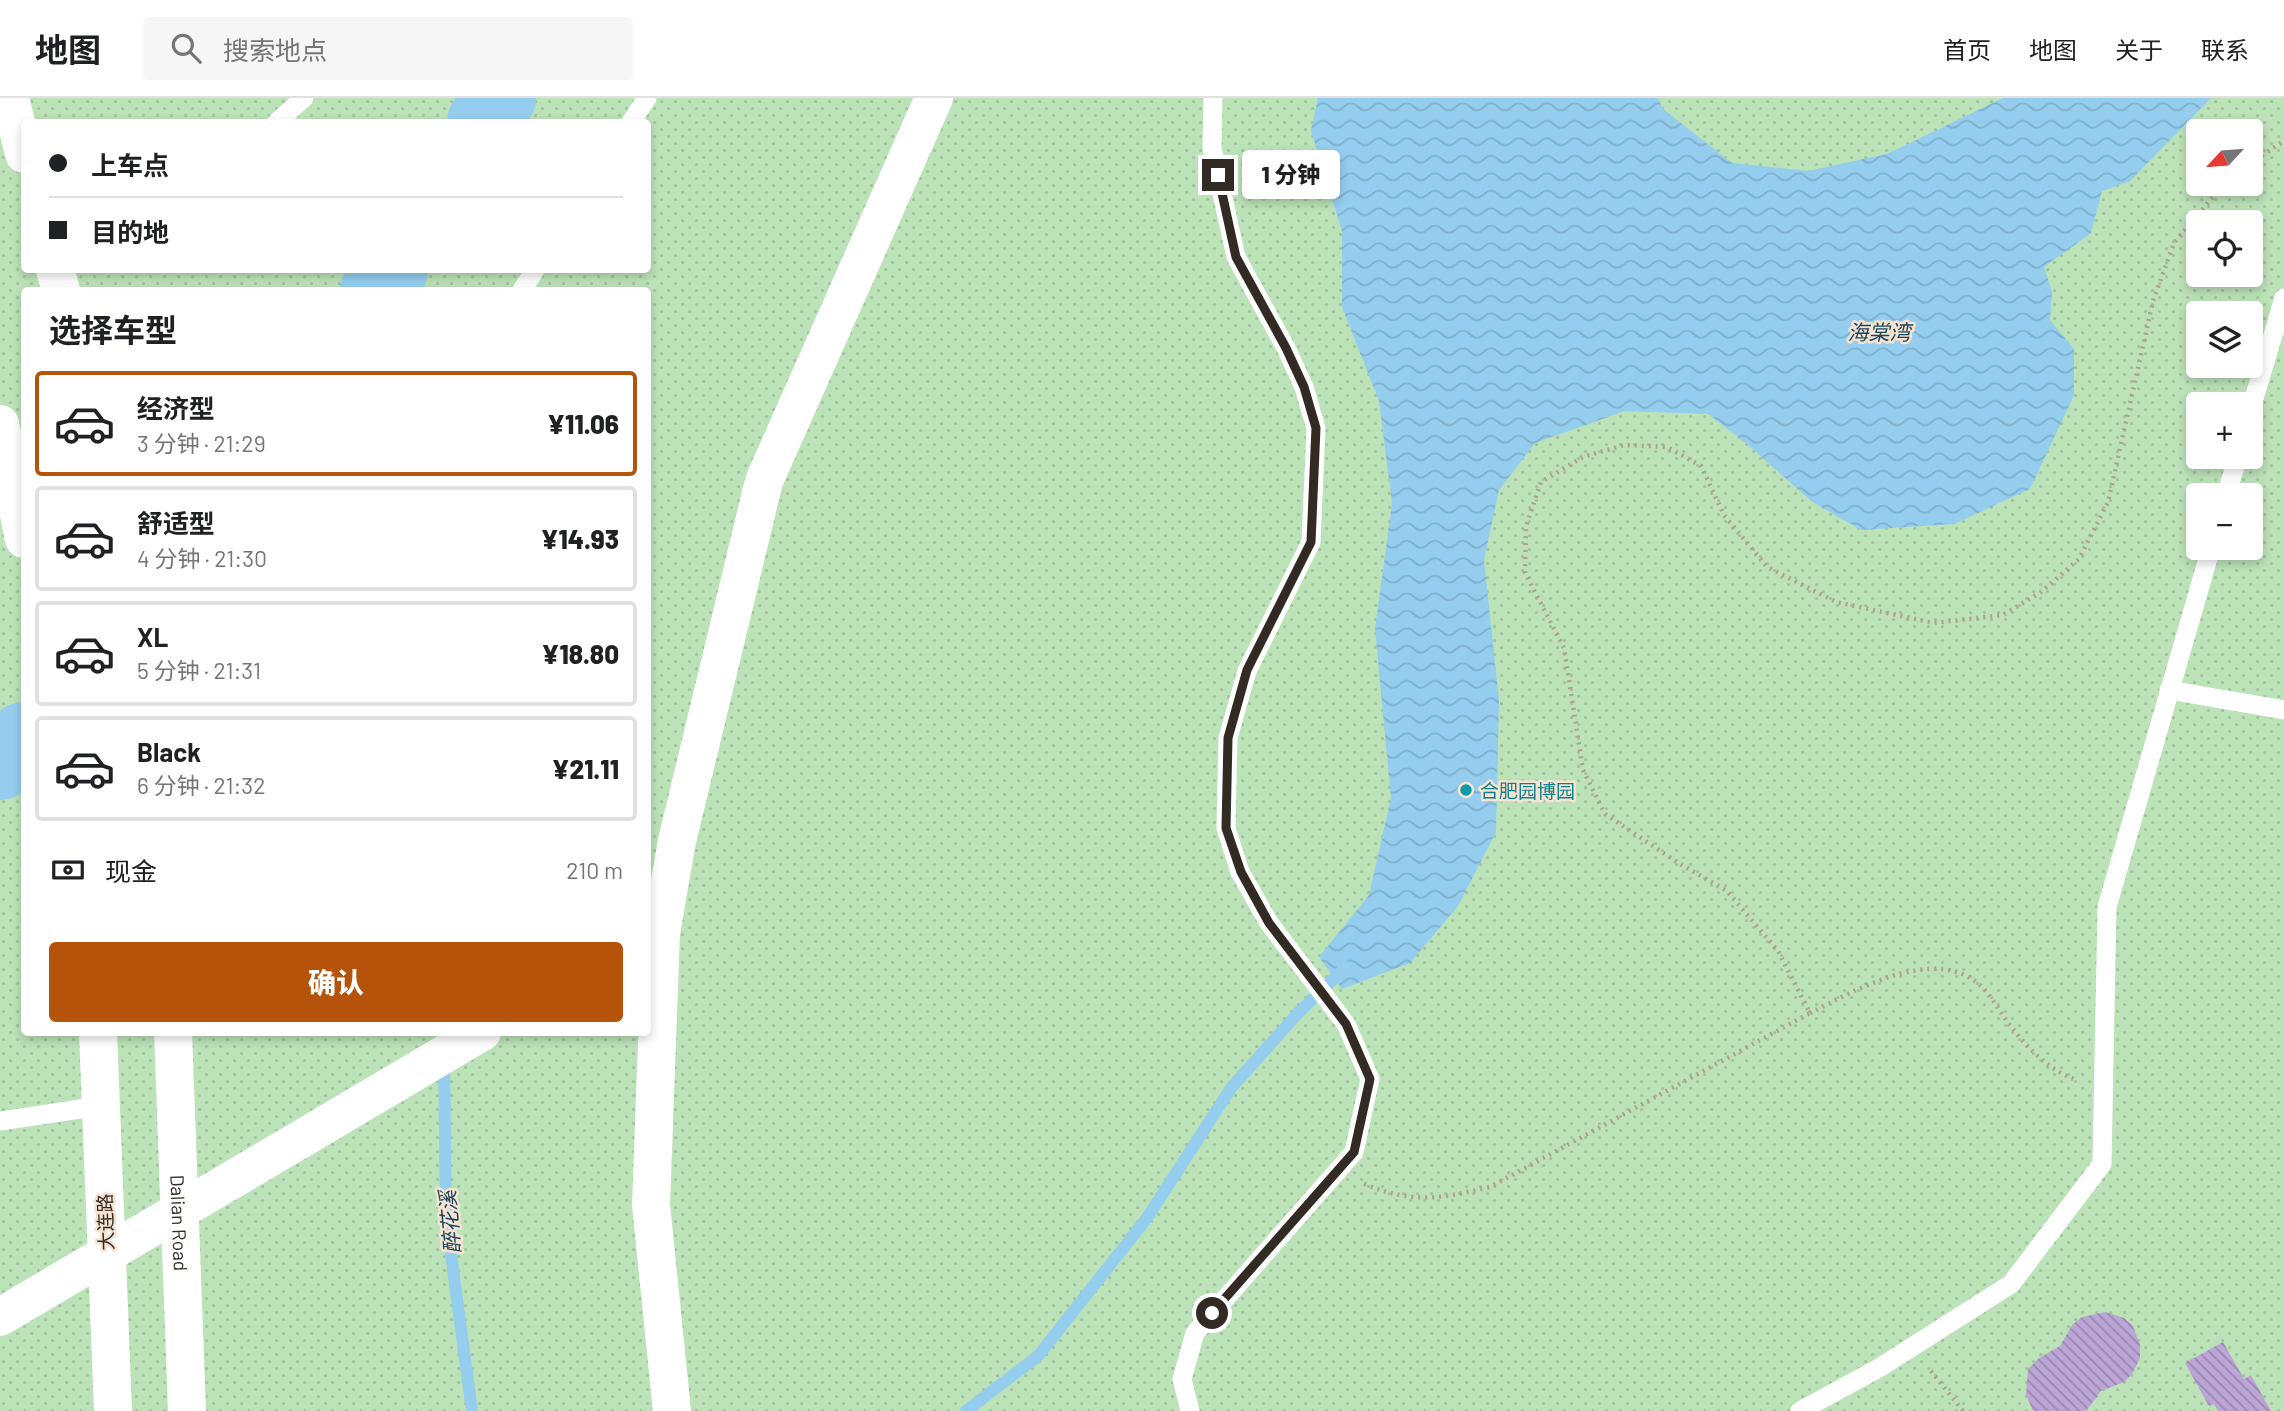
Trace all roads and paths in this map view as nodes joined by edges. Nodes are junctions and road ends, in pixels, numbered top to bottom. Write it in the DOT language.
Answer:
graph roads {
  1 [pos="10,98"];
  2 [pos="304,98"];
  3 [pos="647,98"];
  4 [pos="934,98"];
  5 [pos="1213,98"];
  6 [pos="280,119"];
  7 [pos="633,119"];
  8 [pos="21,141"];
  9 [pos="2284,141"];
  10 [pos="2263,155"];
  11 [pos="2214,196"];
  12 [pos="2284,298"];
  13 [pos="2256,392"];
  14 [pos="0,424"];
  15 [pos="21,519"];
  16 [pos="2207,560"];
  17 [pos="2169,690"];
  18 [pos="2284,710"];
  19 [pos="654,937"];
  20 [pos="1810,1013"];
  21 [pos="98,1036"];
  22 [pos="173,1036"];
  23 [pos="475,1036"];
  24 [pos="2104,1090"];
  25 [pos="100,1106"];
  26 [pos="0,1121"];
  27 [pos="1336,1172"];
  28 [pos="0,1317"];
  29 [pos="1913,1347"];
  30 [pos="113,1411"];
  31 [pos="187,1411"];
  32 [pos="672,1411"];
  33 [pos="1190,1411"];
  34 [pos="1800,1411"];
  35 [pos="1963,1411"];
  1 -- 8 [label="street"];
  2 -- 6 [label="lane"];
  3 -- 7 [label="lane"];
  4 -- 19 [label="street"];
  5 -- 27 [label="lane"];
  9 -- 10 [label="path"];
  11 -- 20 [label="path"];
  12 -- 13 [label="lane"];
  14 -- 15 [label="street"];
  16 -- 17 [label="lane"];
  17 -- 18 [label="lane"];
  17 -- 24 [label="lane"];
  19 -- 32 [label="street"];
  20 -- 24 [label="path"];
  20 -- 27 [label="path"];
  21 -- 25 [label="street, 大连路"];
  22 -- 31 [label="street, Dalian Road"];
  23 -- 28 [label="street"];
  24 -- 29 [label="lane"];
  25 -- 26 [label="lane"];
  25 -- 30 [label="street, 大连路"];
  27 -- 33 [label="lane"];
  29 -- 34 [label="lane"];
  29 -- 35 [label="path"];
}
